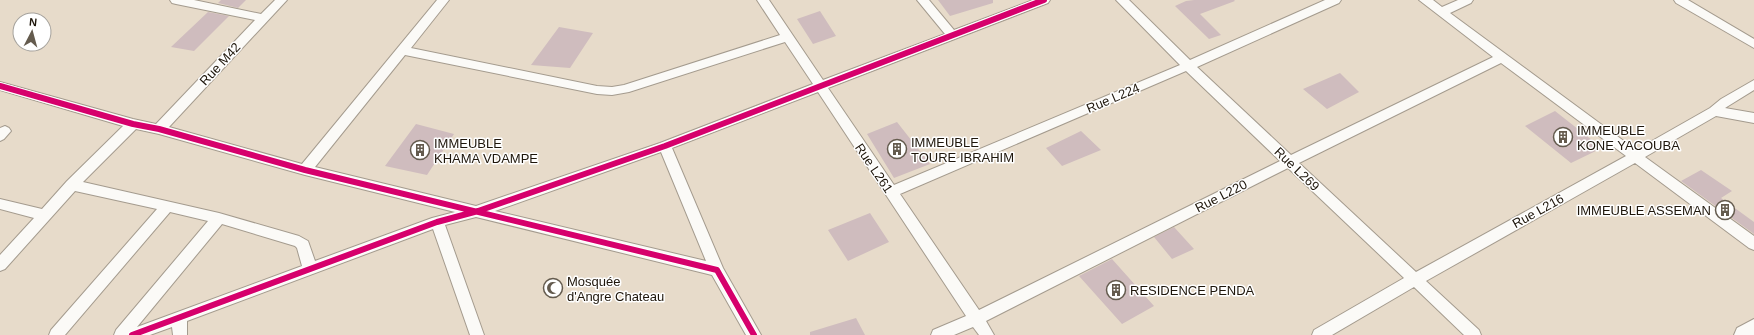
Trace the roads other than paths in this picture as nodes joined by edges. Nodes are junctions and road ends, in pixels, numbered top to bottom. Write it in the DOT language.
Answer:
graph roads {
  1 [pos="176,0"];
  2 [pos="281,0"];
  3 [pos="443,0"];
  4 [pos="763,0"];
  5 [pos="923,0"];
  6 [pos="1044,0"];
  7 [pos="1122,0"];
  8 [pos="1335,0"];
  9 [pos="1425,0"];
  10 [pos="1467,0"];
  11 [pos="1680,0"];
  12 [pos="1442,12"];
  13 [pos="262,18"];
  14 [pos="952,35"];
  15 [pos="786,37"];
  16 [pos="1754,44"];
  17 [pos="403,50"];
  18 [pos="1503,58"];
  19 [pos="1188,66"];
  20 [pos="1754,84"];
  21 [pos="0,86"];
  22 [pos="820,88"];
  23 [pos="1714,111"];
  24 [pos="1754,118"];
  25 [pos="134,124"];
  26 [pos="159,129"];
  27 [pos="665,146"];
  28 [pos="1636,157"];
  29 [pos="1290,162"];
  30 [pos="305,170"];
  31 [pos="72,185"];
  32 [pos="890,192"];
  33 [pos="0,204"];
  34 [pos="167,207"];
  35 [pos="478,211"];
  36 [pos="44,215"];
  37 [pos="219,218"];
  38 [pos="437,222"];
  39 [pos="1754,244"];
  40 [pos="0,265"];
  41 [pos="310,270"];
  42 [pos="717,270"];
  43 [pos="1413,280"];
  44 [pos="179,318"];
  45 [pos="975,319"];
  46 [pos="1754,329"];
  47 [pos="56,335"];
  48 [pos="121,335"];
  49 [pos="132,335"];
  50 [pos="180,335"];
  51 [pos="477,335"];
  52 [pos="754,335"];
  53 [pos="938,335"];
  54 [pos="987,335"];
  55 [pos="1319,335"];
  56 [pos="1474,335"];
  57 [pos="1746,335"];
  1 -- 13 [label="street"];
  2 -- 13 [label="street, Rue M42"];
  3 -- 17 [label="street"];
  4 -- 15 [label="street, Rue L261"];
  5 -- 14 [label="street"];
  6 -- 14 [label="street"];
  7 -- 19 [label="street, Rue L269"];
  8 -- 19 [label="street, Rue L224"];
  9 -- 12 [label="street"];
  10 -- 12 [label="street"];
  11 -- 16 [label="street"];
  12 -- 18 [label="street"];
  13 -- 26 [label="street, Rue M42"];
  14 -- 22 [label="street"];
  15 -- 17 [label="street"];
  15 -- 22 [label="street, Rue L261"];
  17 -- 30 [label="street"];
  18 -- 28 [label="street"];
  18 -- 29 [label="street, Rue L220"];
  19 -- 29 [label="street, Rue L269"];
  19 -- 32 [label="street, Rue L224"];
  20 -- 23 [label="street, Rue L216"];
  21 -- 25 [label="street"];
  22 -- 27 [label="street"];
  22 -- 32 [label="street, Rue L261"];
  23 -- 24 [label="street"];
  23 -- 28 [label="street, Rue L216"];
  25 -- 26 [label="street"];
  25 -- 31 [label="street"];
  26 -- 30 [label="street"];
  27 -- 35 [label="street"];
  27 -- 42 [label="street"];
  28 -- 39 [label="street"];
  28 -- 43 [label="street, Rue L216"];
  29 -- 43 [label="street, Rue L269"];
  29 -- 45 [label="street, Rue L220"];
  30 -- 35 [label="street"];
  31 -- 34 [label="street"];
  31 -- 36 [label="street"];
  32 -- 45 [label="street, Rue L261"];
  33 -- 36 [label="street"];
  34 -- 37 [label="street"];
  34 -- 47 [label="street"];
  35 -- 38 [label="street"];
  35 -- 42 [label="street"];
  36 -- 40 [label="street"];
  37 -- 41 [label="street"];
  37 -- 48 [label="street"];
  38 -- 41 [label="street"];
  38 -- 51 [label="street"];
  41 -- 44 [label="street"];
  42 -- 52 [label="street"];
  43 -- 55 [label="street, Rue L216"];
  43 -- 56 [label="street, Rue L269"];
  44 -- 49 [label="street"];
  44 -- 50 [label="street"];
  45 -- 53 [label="street, Rue L220"];
  45 -- 54 [label="street, Rue L261"];
  46 -- 57 [label="main road"];
}
